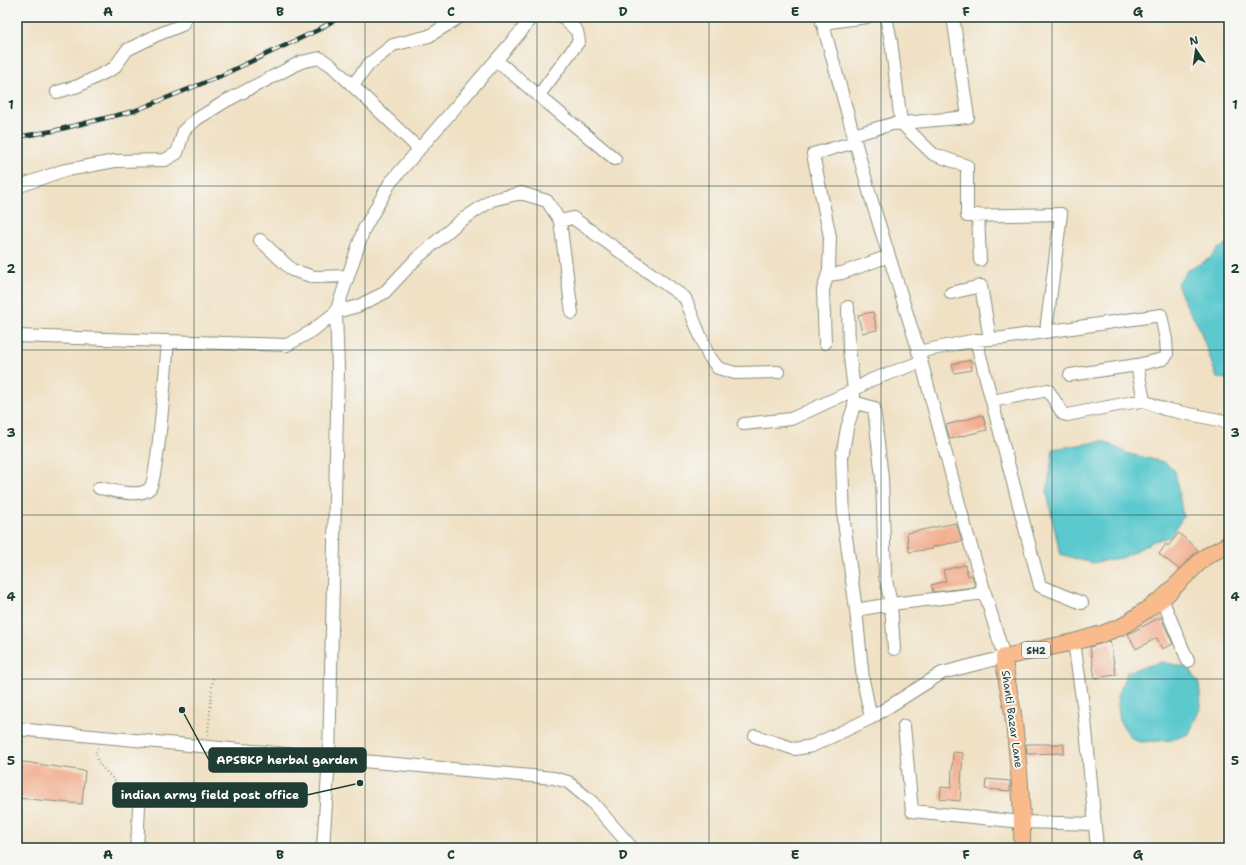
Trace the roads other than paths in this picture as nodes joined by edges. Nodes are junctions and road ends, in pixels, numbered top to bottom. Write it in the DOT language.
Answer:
graph roads {
  1 [pos="186,17"];
  2 [pos="531,17"];
  3 [pos="562,17"];
  4 [pos="866,17"];
  5 [pos="886,17"];
  6 [pos="953,17"];
  7 [pos="458,18"];
  8 [pos="822,20"];
  9 [pos="496,60"];
  10 [pos="353,85"];
  11 [pos="57,92"];
  12 [pos="539,95"];
  13 [pos="901,123"];
  14 [pos="854,139"];
  15 [pos="419,149"];
  16 [pos="615,159"];
  17 [pos="17,187"];
  18 [pos="978,216"];
  19 [pos="560,221"];
  20 [pos="260,240"];
  21 [pos="889,256"];
  22 [pos="980,260"];
  23 [pos="828,275"];
  24 [pos="348,276"];
  25 [pos="950,293"];
  26 [pos="848,307"];
  27 [pos="336,312"];
  28 [pos="572,313"];
  29 [pos="1046,331"];
  30 [pos="17,336"];
  31 [pos="990,339"];
  32 [pos="976,340"];
  33 [pos="168,341"];
  34 [pos="825,343"];
  35 [pos="920,357"];
  36 [pos="1137,365"];
  37 [pos="778,372"];
  38 [pos="1070,375"];
  39 [pos="854,396"];
  40 [pos="992,401"];
  41 [pos="1144,401"];
  42 [pos="1229,422"];
  43 [pos="744,424"];
  44 [pos="99,488"];
  45 [pos="1229,544"];
  46 [pos="985,593"];
  47 [pos="1162,599"];
  48 [pos="891,604"];
  49 [pos="1082,604"];
  50 [pos="856,610"];
  51 [pos="1074,642"];
  52 [pos="894,649"];
  53 [pos="1004,657"];
  54 [pos="1188,661"];
  55 [pos="871,718"];
  56 [pos="904,726"];
  57 [pos="17,728"];
  58 [pos="755,736"];
  59 [pos="329,758"];
  60 [pos="139,808"];
  61 [pos="1022,822"];
  62 [pos="1094,824"];
  63 [pos="136,848"];
  64 [pos="323,848"];
  65 [pos="632,848"];
  66 [pos="1022,848"];
  67 [pos="1096,848"];
  1 -- 11 [label="street"];
  2 -- 9 [label="street"];
  3 -- 12 [label="street"];
  4 -- 8 [label="street"];
  5 -- 13 [label="street"];
  6 -- 13 [label="street"];
  7 -- 10 [label="street"];
  8 -- 14 [label="street"];
  9 -- 12 [label="street"];
  9 -- 15 [label="street"];
  10 -- 15 [label="street"];
  10 -- 17 [label="street"];
  12 -- 16 [label="street"];
  13 -- 14 [label="street"];
  13 -- 18 [label="street"];
  14 -- 21 [label="street"];
  14 -- 23 [label="street"];
  15 -- 24 [label="street"];
  18 -- 22 [label="street"];
  18 -- 29 [label="street"];
  19 -- 27 [label="street"];
  19 -- 28 [label="street"];
  19 -- 37 [label="street"];
  20 -- 24 [label="street"];
  21 -- 23 [label="street"];
  21 -- 35 [label="street"];
  23 -- 34 [label="street"];
  24 -- 27 [label="street"];
  25 -- 31 [label="street"];
  26 -- 39 [label="street"];
  27 -- 33 [label="street"];
  27 -- 59 [label="street"];
  29 -- 31 [label="street"];
  29 -- 36 [label="street"];
  30 -- 33 [label="street"];
  31 -- 32 [label="street"];
  32 -- 35 [label="street"];
  32 -- 40 [label="street"];
  33 -- 44 [label="street"];
  35 -- 39 [label="street"];
  35 -- 46 [label="street"];
  36 -- 38 [label="street"];
  36 -- 41 [label="street"];
  39 -- 43 [label="street"];
  39 -- 48 [label="street"];
  39 -- 50 [label="street"];
  40 -- 41 [label="street"];
  40 -- 49 [label="street"];
  41 -- 42 [label="street"];
  45 -- 47 [label="main road, Shanti Bazar Lane / SH2"];
  46 -- 48 [label="street"];
  46 -- 53 [label="street"];
  47 -- 51 [label="main road, Shanti Bazar Lane / SH2"];
  47 -- 54 [label="street"];
  48 -- 50 [label="street"];
  48 -- 52 [label="street"];
  50 -- 55 [label="street"];
  51 -- 53 [label="main road, Shanti Bazar Lane / SH2"];
  51 -- 62 [label="street"];
  53 -- 55 [label="street"];
  53 -- 61 [label="main road, Shanti Bazar Lane"];
  55 -- 58 [label="street"];
  56 -- 61 [label="street"];
  57 -- 59 [label="street"];
  59 -- 64 [label="street"];
  59 -- 65 [label="street"];
  60 -- 63 [label="street"];
  61 -- 62 [label="street"];
  61 -- 66 [label="main road, Shanti Bazar Lane"];
  62 -- 67 [label="street"];
}
